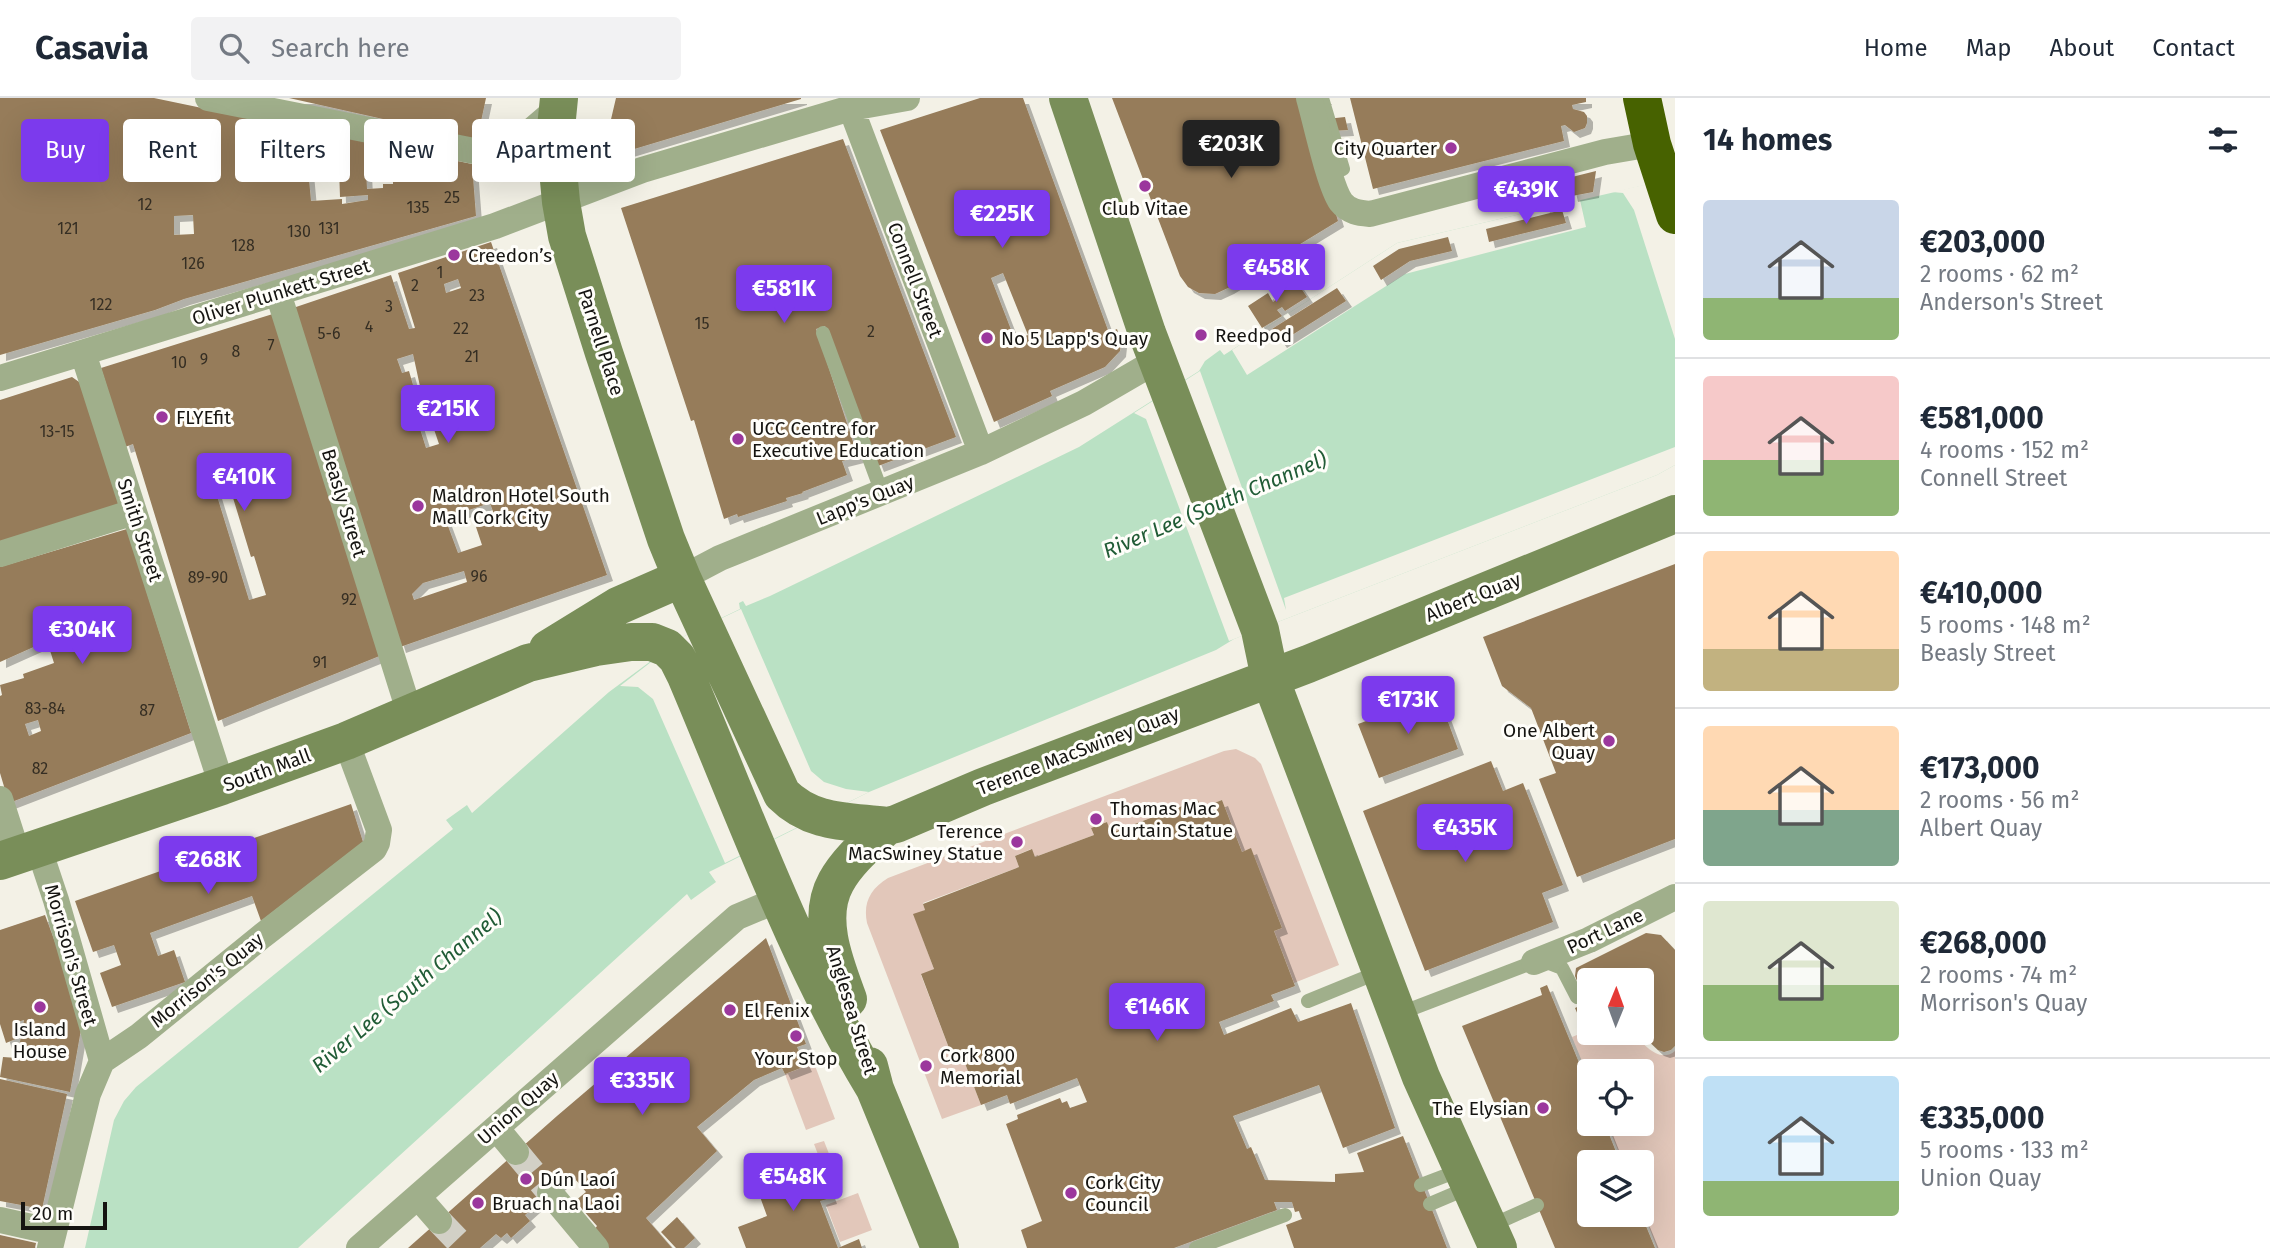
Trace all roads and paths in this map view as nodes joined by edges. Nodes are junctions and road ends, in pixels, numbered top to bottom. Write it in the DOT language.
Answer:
graph roads {
  1 [pos="208,98"];
  2 [pos="1068,98"];
  3 [pos="1309,98"];
  4 [pos="1322,98"];
  5 [pos="1642,98"];
  6 [pos="895,99"];
  7 [pos="558,103"];
  8 [pos="851,108"];
  9 [pos="1343,169"];
  10 [pos="1665,171"];
  11 [pos="561,202"];
  12 [pos="278,293"];
  13 [pos="823,333"];
  14 [pos="83,353"];
  15 [pos="1164,375"];
  16 [pos="0,378"];
  17 [pos="981,452"];
  18 [pos="882,493"];
  19 [pos="134,512"];
  20 [pos="1675,514"];
  21 [pos="0,554"];
  22 [pos="682,578"];
  23 [pos="667,648"];
  24 [pos="528,663"];
  25 [pos="1270,678"];
  26 [pos="411,714"];
  27 [pos="346,741"];
  28 [pos="222,786"];
  29 [pos="0,799"];
  30 [pos="887,826"];
  31 [pos="19,855"];
  32 [pos="1675,897"];
  33 [pos="780,899"];
  34 [pos="1534,962"];
  35 [pos="1381,971"];
  36 [pos="1577,997"];
  37 [pos="1308,1001"];
  38 [pos="1396,1015"];
  39 [pos="102,1061"];
  40 [pos="875,1089"];
  41 [pos="496,1128"];
  42 [pos="516,1152"];
  43 [pos="1467,1178"];
  44 [pos="1422,1185"];
  45 [pos="550,1193"];
  46 [pos="418,1197"];
  47 [pos="1430,1204"];
  48 [pos="1537,1205"];
  49 [pos="1285,1215"];
  50 [pos="0,1220"];
  51 [pos="439,1221"];
  52 [pos="1493,1237"];
  53 [pos="52,1240"];
  54 [pos="359,1248"];
  55 [pos="596,1248"];
  56 [pos="940,1248"];
  57 [pos="1196,1248"];
  1 -- 7 [label="street"];
  2 -- 15 [label="main road"];
  3 -- 10 [label="street"];
  4 -- 9 [label="lane"];
  5 -- 10 [label="highway"];
  6 -- 8 [label="street, Oliver Plunkett Street"];
  7 -- 11 [label="main road, Parnell Place"];
  8 -- 11 [label="street, Oliver Plunkett Street"];
  8 -- 17 [label="street, Connell Street"];
  11 -- 12 [label="street, Oliver Plunkett Street"];
  11 -- 22 [label="main road, Parnell Place"];
  12 -- 14 [label="street, Oliver Plunkett Street"];
  12 -- 26 [label="street, Beasly Street"];
  13 -- 18 [label="lane"];
  14 -- 16 [label="street, Oliver Plunkett Street"];
  14 -- 19 [label="street, Smith Street"];
  15 -- 17 [label="street, Lapp's Quay"];
  15 -- 25 [label="main road"];
  17 -- 18 [label="street, Lapp's Quay"];
  18 -- 22 [label="street, Lapp's Quay"];
  19 -- 21 [label="street"];
  19 -- 28 [label="street, Smith Street"];
  20 -- 25 [label="main road, Albert Quay"];
  22 -- 24 [label="main road, South Mall"];
  22 -- 30 [label="main road, Parnell Place"];
  23 -- 24 [label="main road, South Mall"];
  23 -- 33 [label="main road, Anglesea Street"];
  24 -- 26 [label="main road, South Mall"];
  25 -- 30 [label="main road, Terence MacSwiney Quay"];
  25 -- 35 [label="main road"];
  26 -- 27 [label="main road, South Mall"];
  27 -- 28 [label="main road, South Mall"];
  27 -- 39 [label="street, Morrison's Quay"];
  28 -- 31 [label="main road, South Mall"];
  29 -- 31 [label="street, Morrison's Street"];
  30 -- 40 [label="main road, Anglesea Street"];
  31 -- 39 [label="street, Morrison's Street"];
  32 -- 34 [label="street, Port Lane"];
  33 -- 40 [label="main road, Anglesea Street"];
  33 -- 41 [label="street, Union Quay"];
  34 -- 36 [label="lane, Port Lane"];
  34 -- 38 [label="lane, Port Lane"];
  35 -- 37 [label="lane"];
  35 -- 38 [label="main road"];
  38 -- 43 [label="main road"];
  39 -- 53 [label="street"];
  40 -- 56 [label="main road, Anglesea Street"];
  41 -- 42 [label="street"];
  41 -- 46 [label="street, Union Quay"];
  43 -- 44 [label="lane"];
  43 -- 47 [label="lane"];
  43 -- 52 [label="main road"];
  45 -- 55 [label="street"];
  46 -- 51 [label="street"];
  46 -- 54 [label="street, Union Quay"];
  48 -- 52 [label="lane"];
  49 -- 57 [label="lane"];
  50 -- 53 [label="street"];
}
